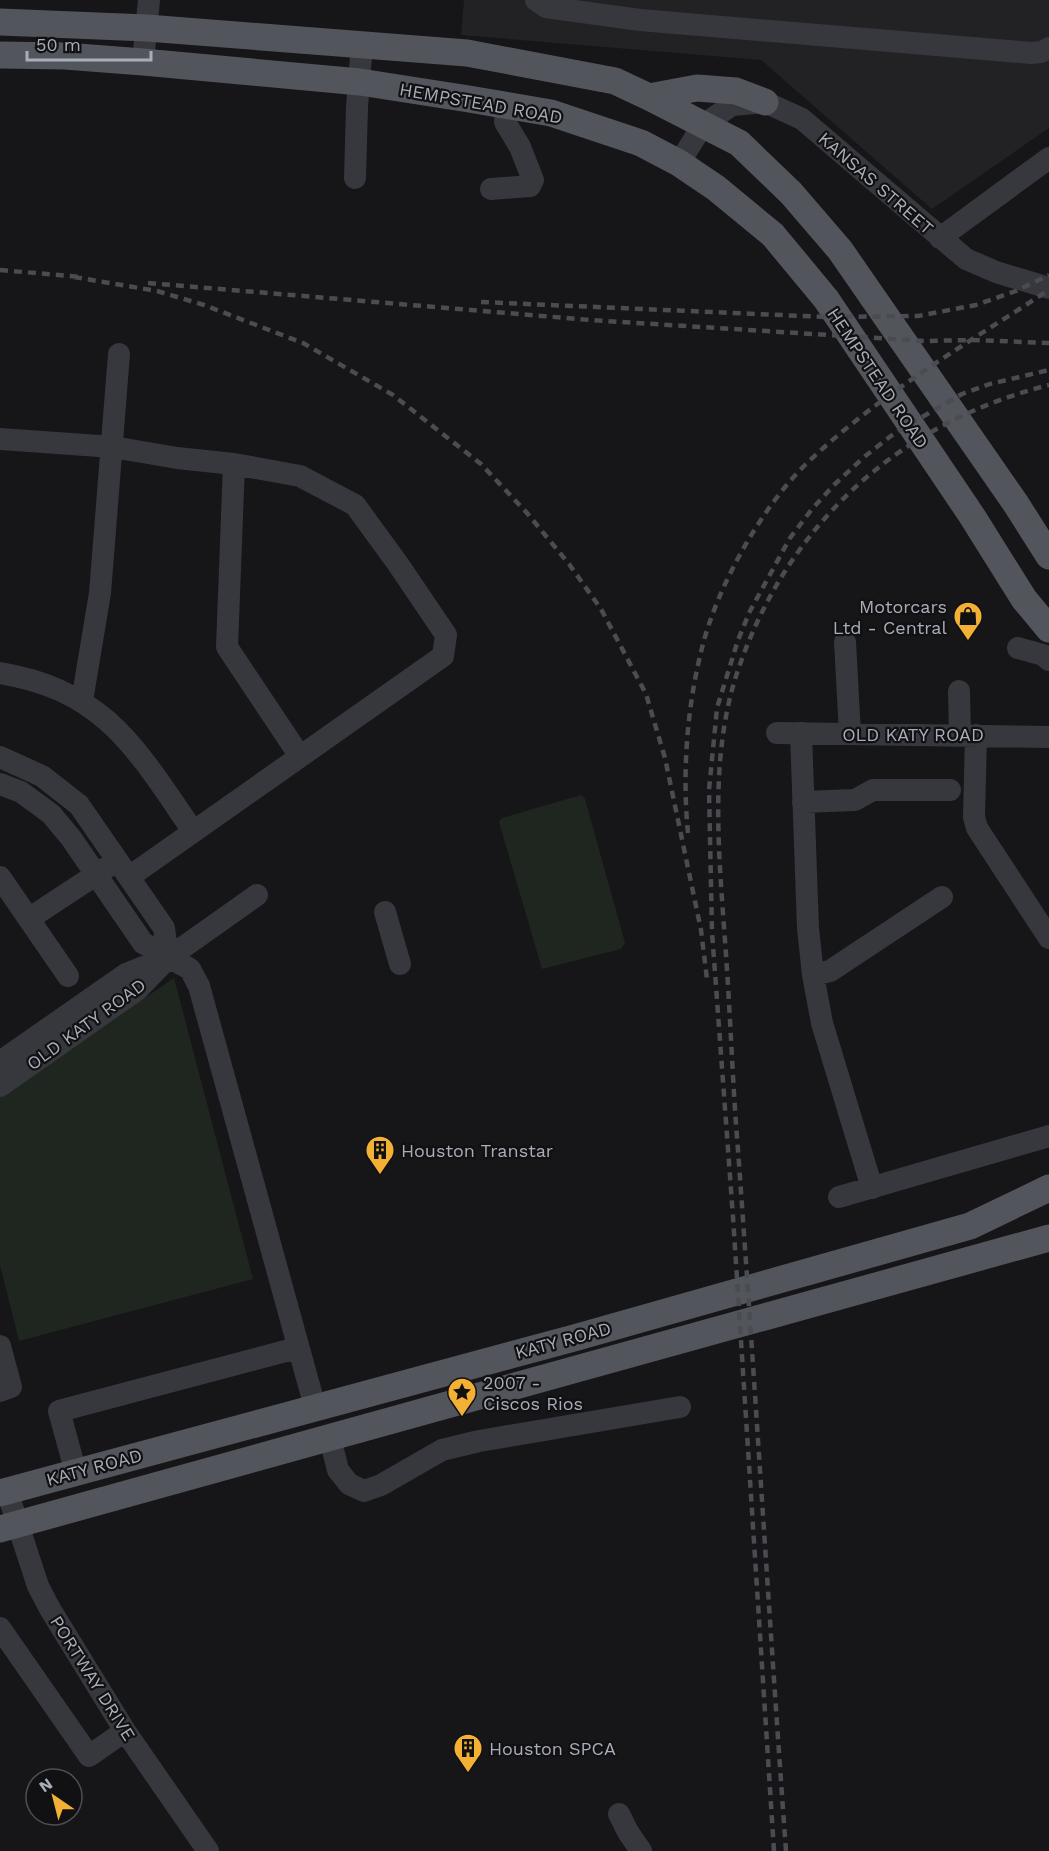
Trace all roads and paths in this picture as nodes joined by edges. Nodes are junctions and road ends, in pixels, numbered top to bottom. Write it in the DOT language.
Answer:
graph roads {
  1 [pos="149,0"];
  2 [pos="536,0"];
  3 [pos="0,22"];
  4 [pos="147,28"];
  5 [pos="362,44"];
  6 [pos="1049,48"];
  7 [pos="0,55"];
  8 [pos="143,62"];
  9 [pos="360,82"];
  10 [pos="649,97"];
  11 [pos="765,102"];
  12 [pos="506,106"];
  13 [pos="703,124"];
  14 [pos="1049,158"];
  15 [pos="680,163"];
  16 [pos="355,178"];
  17 [pos="491,189"];
  18 [pos="940,238"];
  19 [pos="1049,288"];
  20 [pos="120,354"];
  21 [pos="0,439"];
  22 [pos="113,447"];
  23 [pos="234,464"];
  24 [pos="1049,556"];
  25 [pos="1049,629"];
  26 [pos="845,642"];
  27 [pos="1018,648"];
  28 [pos="1049,660"];
  29 [pos="0,673"];
  30 [pos="959,691"];
  31 [pos="82,701"];
  32 [pos="777,733"];
  33 [pos="801,733"];
  34 [pos="850,734"];
  35 [pos="968,735"];
  36 [pos="1049,736"];
  37 [pos="299,755"];
  38 [pos="0,757"];
  39 [pos="0,784"];
  40 [pos="950,790"];
  41 [pos="803,802"];
  42 [pos="193,831"];
  43 [pos="123,868"];
  44 [pos="96,874"];
  45 [pos="0,877"];
  46 [pos="257,896"];
  47 [pos="942,897"];
  48 [pos="385,912"];
  49 [pos="30,918"];
  50 [pos="1049,938"];
  51 [pos="168,958"];
  52 [pos="400,964"];
  53 [pos="813,975"];
  54 [pos="68,976"];
  55 [pos="0,1062"];
  56 [pos="0,1086"];
  57 [pos="1049,1136"];
  58 [pos="872,1188"];
  59 [pos="1049,1188"];
  60 [pos="839,1197"];
  61 [pos="1049,1202"];
  62 [pos="1008,1209"];
  63 [pos="1049,1238"];
  64 [pos="0,1346"];
  65 [pos="297,1348"];
  66 [pos="0,1391"];
  67 [pos="315,1407"];
  68 [pos="680,1407"];
  69 [pos="330,1438"];
  70 [pos="76,1473"];
  71 [pos="3,1492"];
  72 [pos="86,1506"];
  73 [pos="8,1527"];
  74 [pos="0,1629"];
  75 [pos="124,1731"];
  76 [pos="619,1814"];
  77 [pos="208,1851"];
  78 [pos="641,1851"];
  1 -- 4 [label="street"];
  2 -- 6 [label="street"];
  3 -- 4 [label="main road"];
  4 -- 5 [label="main road"];
  4 -- 8 [label="street"];
  5 -- 9 [label="street"];
  5 -- 10 [label="main road"];
  7 -- 8 [label="main road, HEMPSTEAD ROAD"];
  8 -- 9 [label="main road, HEMPSTEAD ROAD"];
  9 -- 12 [label="main road, HEMPSTEAD ROAD"];
  9 -- 16 [label="street"];
  10 -- 11 [label="main road"];
  10 -- 13 [label="main road"];
  11 -- 13 [label="street, KANSAS STREET"];
  11 -- 18 [label="street, KANSAS STREET"];
  12 -- 15 [label="main road, HEMPSTEAD ROAD"];
  12 -- 17 [label="street"];
  13 -- 15 [label="street"];
  13 -- 24 [label="main road"];
  14 -- 18 [label="street"];
  15 -- 25 [label="main road, HEMPSTEAD ROAD"];
  18 -- 19 [label="street, KANSAS STREET"];
  20 -- 22 [label="street"];
  21 -- 22 [label="street"];
  22 -- 23 [label="street"];
  22 -- 31 [label="street"];
  23 -- 37 [label="street"];
  23 -- 37 [label="street"];
  26 -- 34 [label="street"];
  27 -- 28 [label="street"];
  29 -- 31 [label="street"];
  30 -- 35 [label="street"];
  31 -- 42 [label="street"];
  32 -- 33 [label="street, OLD KATY ROAD"];
  33 -- 34 [label="street, OLD KATY ROAD"];
  33 -- 41 [label="street"];
  34 -- 35 [label="street, OLD KATY ROAD"];
  35 -- 36 [label="street, OLD KATY ROAD"];
  35 -- 50 [label="street"];
  37 -- 42 [label="street"];
  38 -- 43 [label="street"];
  39 -- 44 [label="street"];
  40 -- 41 [label="street"];
  41 -- 53 [label="street"];
  42 -- 43 [label="street"];
  43 -- 44 [label="street"];
  43 -- 51 [label="street"];
  44 -- 49 [label="street"];
  44 -- 51 [label="street"];
  45 -- 49 [label="street"];
  46 -- 51 [label="street, OLD KATY ROAD"];
  47 -- 53 [label="street"];
  48 -- 52 [label="street"];
  49 -- 54 [label="street"];
  51 -- 55 [label="street, OLD KATY ROAD"];
  51 -- 56 [label="street, OLD KATY ROAD"];
  51 -- 65 [label="street"];
  53 -- 58 [label="street"];
  57 -- 58 [label="street"];
  58 -- 60 [label="street"];
  59 -- 62 [label="main road, KATY ROAD"];
  61 -- 62 [label="main road"];
  62 -- 67 [label="main road, KATY ROAD"];
  63 -- 69 [label="main road, KATY ROAD"];
  64 -- 66 [label="street"];
  65 -- 67 [label="street"];
  65 -- 70 [label="street"];
  67 -- 69 [label="main road"];
  67 -- 70 [label="main road, KATY ROAD"];
  68 -- 69 [label="street"];
  69 -- 72 [label="main road, KATY ROAD"];
  70 -- 71 [label="main road, KATY ROAD"];
  70 -- 72 [label="main road"];
  71 -- 73 [label="street, PORTWAY DRIVE"];
  72 -- 73 [label="main road, KATY ROAD"];
  73 -- 75 [label="street, PORTWAY DRIVE"];
  74 -- 75 [label="street"];
  75 -- 77 [label="street, PORTWAY DRIVE"];
  76 -- 78 [label="street"];
}
